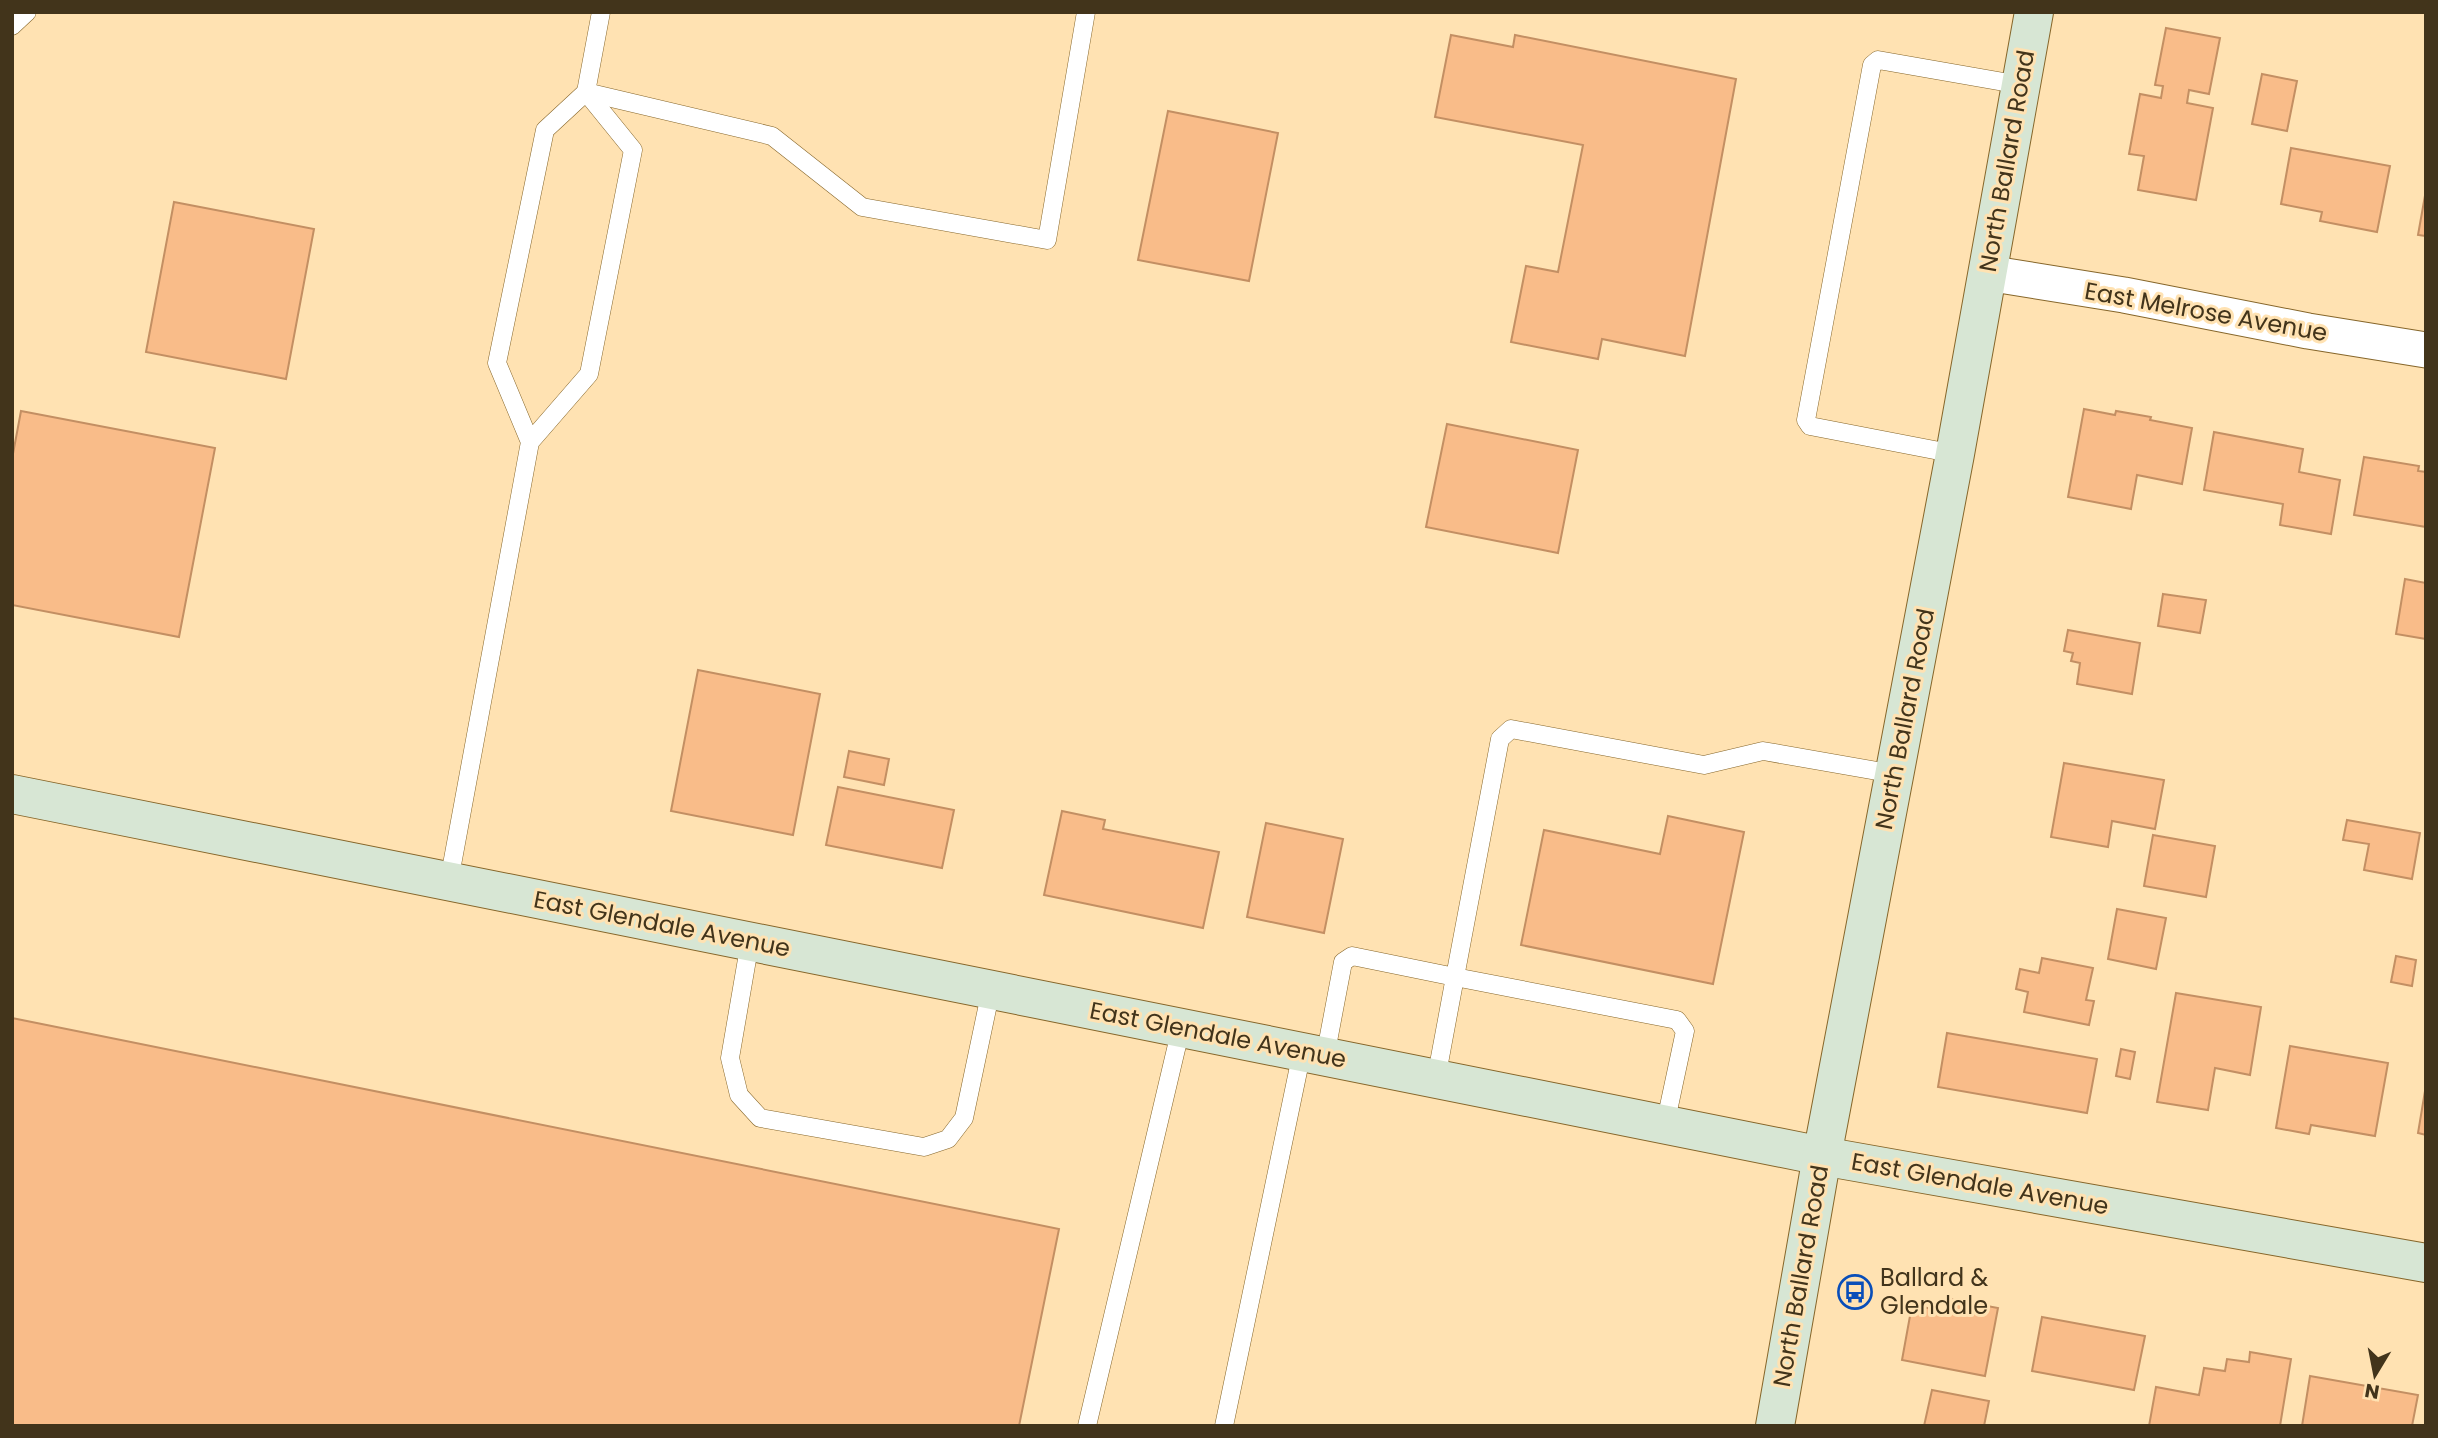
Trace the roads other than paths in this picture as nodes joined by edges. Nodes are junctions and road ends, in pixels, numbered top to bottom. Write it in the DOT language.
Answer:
graph roads {
  1 [pos="27,12"];
  2 [pos="601,12"];
  3 [pos="1086,12"];
  4 [pos="2034,12"];
  5 [pos="12,26"];
  6 [pos="2021,85"];
  7 [pos="586,92"];
  8 [pos="1987,273"];
  9 [pos="2426,350"];
  10 [pos="530,442"];
  11 [pos="1955,454"];
  12 [pos="1894,774"];
  13 [pos="12,794"];
  14 [pos="449,881"];
  15 [pos="751,942"];
  16 [pos="1455,977"];
  17 [pos="991,990"];
  18 [pos="1181,1028"];
  19 [pos="1314,1054"];
  20 [pos="1436,1079"];
  21 [pos="1665,1125"];
  22 [pos="1822,1156"];
  23 [pos="2426,1263"];
  24 [pos="1087,1426"];
  25 [pos="1224,1426"];
  26 [pos="1775,1426"];
  1 -- 5 [label="lane"];
  2 -- 7 [label="lane"];
  3 -- 7 [label="lane"];
  4 -- 6 [label="street, North Ballard Road"];
  6 -- 8 [label="street, North Ballard Road"];
  6 -- 11 [label="lane"];
  7 -- 10 [label="lane"];
  7 -- 10 [label="lane"];
  8 -- 9 [label="street, East Melrose Avenue"];
  8 -- 11 [label="street, North Ballard Road"];
  10 -- 14 [label="lane"];
  11 -- 12 [label="street, North Ballard Road"];
  12 -- 16 [label="lane"];
  12 -- 22 [label="street, North Ballard Road"];
  13 -- 14 [label="street, East Glendale Avenue"];
  14 -- 15 [label="street, East Glendale Avenue"];
  15 -- 17 [label="street, East Glendale Avenue"];
  15 -- 17 [label="lane"];
  16 -- 19 [label="lane"];
  16 -- 20 [label="lane"];
  16 -- 21 [label="lane"];
  17 -- 18 [label="street, East Glendale Avenue"];
  18 -- 19 [label="street, East Glendale Avenue"];
  18 -- 24 [label="lane"];
  19 -- 20 [label="street, East Glendale Avenue"];
  19 -- 25 [label="lane"];
  20 -- 21 [label="street, East Glendale Avenue"];
  21 -- 22 [label="street, East Glendale Avenue"];
  22 -- 23 [label="street, East Glendale Avenue"];
  22 -- 26 [label="street, North Ballard Road"];
}
